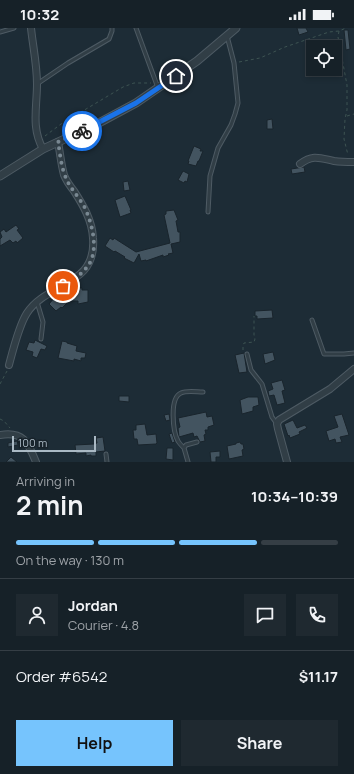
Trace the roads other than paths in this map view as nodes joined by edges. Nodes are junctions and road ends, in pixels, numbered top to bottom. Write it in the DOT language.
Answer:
graph roads {
  1 [pos="14,28"];
  2 [pos="31,28"];
  3 [pos="112,28"];
  4 [pos="136,28"];
  5 [pos="236,28"];
  6 [pos="0,32"];
  7 [pos="228,36"];
  8 [pos="37,84"];
  9 [pos="157,85"];
  10 [pos="58,142"];
  11 [pos="43,149"];
  12 [pos="351,162"];
  13 [pos="300,164"];
  14 [pos="0,176"];
  15 [pos="208,212"];
  16 [pos="37,302"];
  17 [pos="312,320"];
  18 [pos="41,339"];
  19 [pos="354,353"];
  20 [pos="247,354"];
  21 [pos="9,365"];
  22 [pos="354,369"];
  23 [pos="203,392"];
  24 [pos="277,424"];
  25 [pos="0,435"];
  26 [pos="197,442"];
  27 [pos="184,448"];
  28 [pos="106,454"];
  29 [pos="36,462"];
  30 [pos="107,462"];
  31 [pos="188,462"];
  32 [pos="287,462"];
  1 -- 6 [label="lane"];
  2 -- 8 [label="street"];
  3 -- 8 [label="lane"];
  4 -- 9 [label="lane"];
  5 -- 7 [label="street"];
  7 -- 9 [label="street"];
  7 -- 15 [label="lane"];
  8 -- 11 [label="street"];
  9 -- 10 [label="street"];
  10 -- 11 [label="street"];
  10 -- 16 [label="street"];
  11 -- 14 [label="street"];
  12 -- 13 [label="street"];
  16 -- 18 [label="lane"];
  16 -- 21 [label="street"];
  17 -- 19 [label="lane"];
  20 -- 24 [label="lane"];
  22 -- 24 [label="street"];
  23 -- 27 [label="lane"];
  24 -- 32 [label="street"];
  25 -- 29 [label="street"];
  26 -- 27 [label="lane"];
  27 -- 31 [label="lane"];
  28 -- 30 [label="lane"];
}
